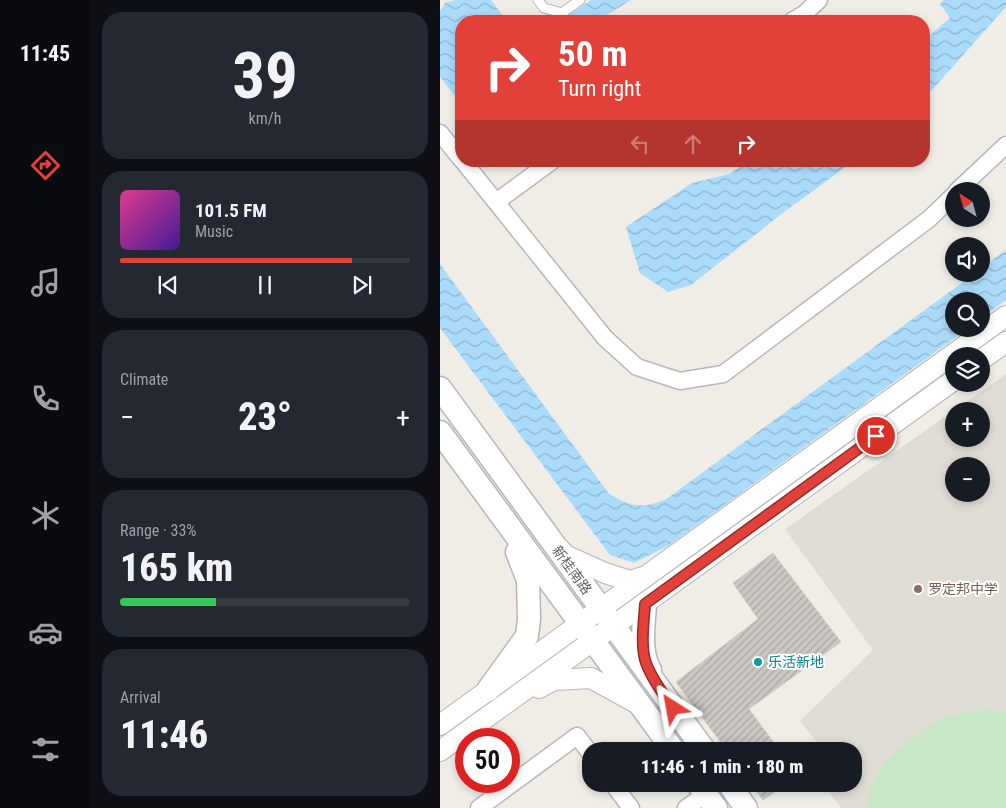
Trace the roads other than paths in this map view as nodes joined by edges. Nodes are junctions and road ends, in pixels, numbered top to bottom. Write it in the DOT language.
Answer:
graph roads {
  1 [pos="538,0"];
  2 [pos="580,0"];
  3 [pos="819,0"];
  4 [pos="802,15"];
  5 [pos="440,133"];
  6 [pos="1006,145"];
  7 [pos="455,151"];
  8 [pos="468,167"];
  9 [pos="544,167"];
  10 [pos="967,182"];
  11 [pos="496,202"];
  12 [pos="945,204"];
  13 [pos="1006,316"];
  14 [pos="1006,342"];
  15 [pos="990,354"];
  16 [pos="945,387"];
  17 [pos="440,388"];
  18 [pos="440,432"];
  19 [pos="494,507"];
  20 [pos="540,526"];
  21 [pos="648,575"];
  22 [pos="645,604"];
  23 [pos="607,618"];
  24 [pos="586,633"];
  25 [pos="662,693"];
  26 [pos="496,698"];
  27 [pos="640,705"];
  28 [pos="440,725"];
  29 [pos="582,742"];
  30 [pos="667,742"];
  31 [pos="698,742"];
  32 [pos="440,751"];
  33 [pos="619,792"];
  34 [pos="734,792"];
  35 [pos="707,795"];
  36 [pos="489,805"];
  37 [pos="631,808"];
  38 [pos="686,808"];
  39 [pos="746,808"];
  1 -- 2 [label="lane"];
  3 -- 4 [label="street"];
  5 -- 7 [label="street"];
  6 -- 10 [label="street"];
  8 -- 11 [label="street"];
  9 -- 11 [label="street"];
  11 -- 12 [label="street"];
  13 -- 21 [label="street"];
  14 -- 15 [label="street"];
  16 -- 22 [label="street"];
  17 -- 20 [label="main road, 新桂南路"];
  18 -- 19 [label="main road, 新桂南路"];
  19 -- 24 [label="main road, 新桂南路"];
  19 -- 26 [label="main road"];
  20 -- 21 [label="street"];
  20 -- 23 [label="main road, 新桂南路"];
  21 -- 23 [label="street"];
  22 -- 23 [label="street"];
  22 -- 25 [label="main road"];
  23 -- 24 [label="street"];
  23 -- 25 [label="main road, 新桂南路"];
  24 -- 26 [label="street"];
  24 -- 27 [label="main road, 新桂南路"];
  25 -- 31 [label="main road, 新桂南路"];
  26 -- 27 [label="street"];
  26 -- 28 [label="street"];
  26 -- 32 [label="street"];
  27 -- 30 [label="main road, 新桂南路"];
  29 -- 36 [label="street"];
  33 -- 37 [label="street"];
  34 -- 39 [label="main road"];
  35 -- 38 [label="street"];
}
